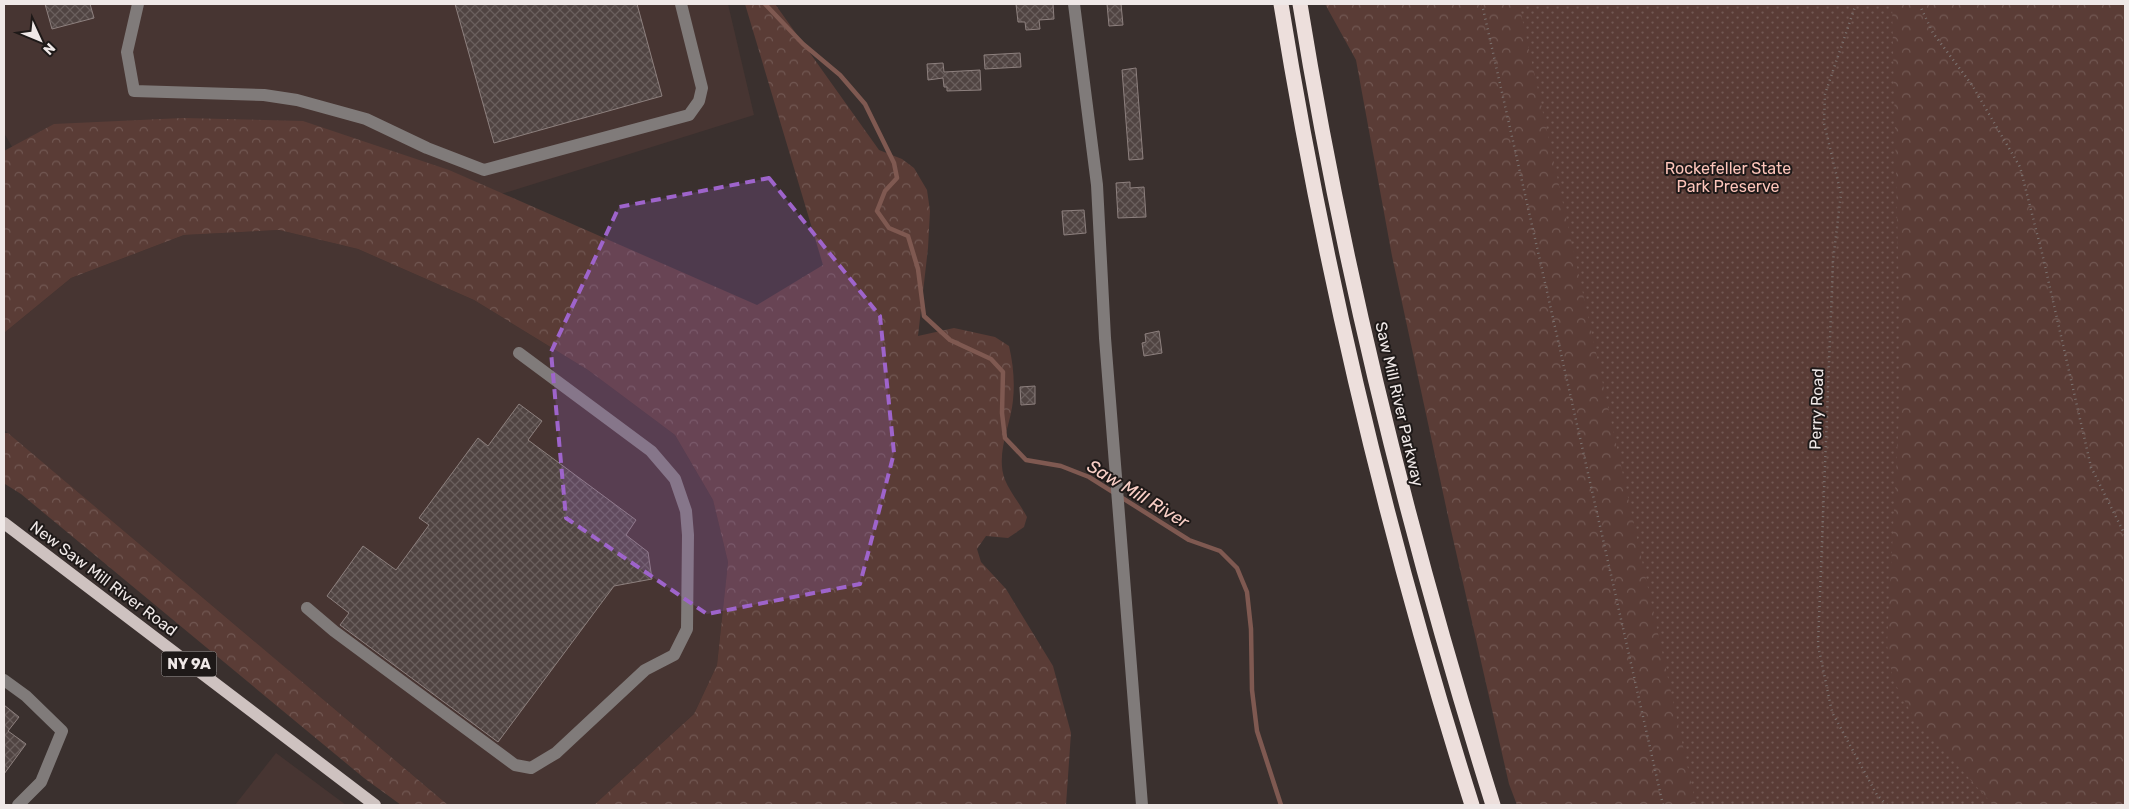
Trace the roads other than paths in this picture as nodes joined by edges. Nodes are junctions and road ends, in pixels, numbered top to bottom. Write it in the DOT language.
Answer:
graph roads {
  1 [pos="138,4"];
  2 [pos="681,4"];
  3 [pos="1074,4"];
  4 [pos="1281,4"];
  5 [pos="1300,4"];
  6 [pos="519,354"];
  7 [pos="4,523"];
  8 [pos="307,608"];
  9 [pos="4,680"];
  10 [pos="18,805"];
  11 [pos="374,805"];
  12 [pos="1142,805"];
  13 [pos="1472,805"];
  14 [pos="1493,805"];
  1 -- 2 [label="lane"];
  3 -- 12 [label="lane"];
  4 -- 13 [label="highway"];
  5 -- 14 [label="highway, Saw Mill River Parkway"];
  6 -- 8 [label="lane"];
  7 -- 11 [label="main road, New Saw Mill River Road / NY 9A"];
  9 -- 10 [label="lane"];
}
